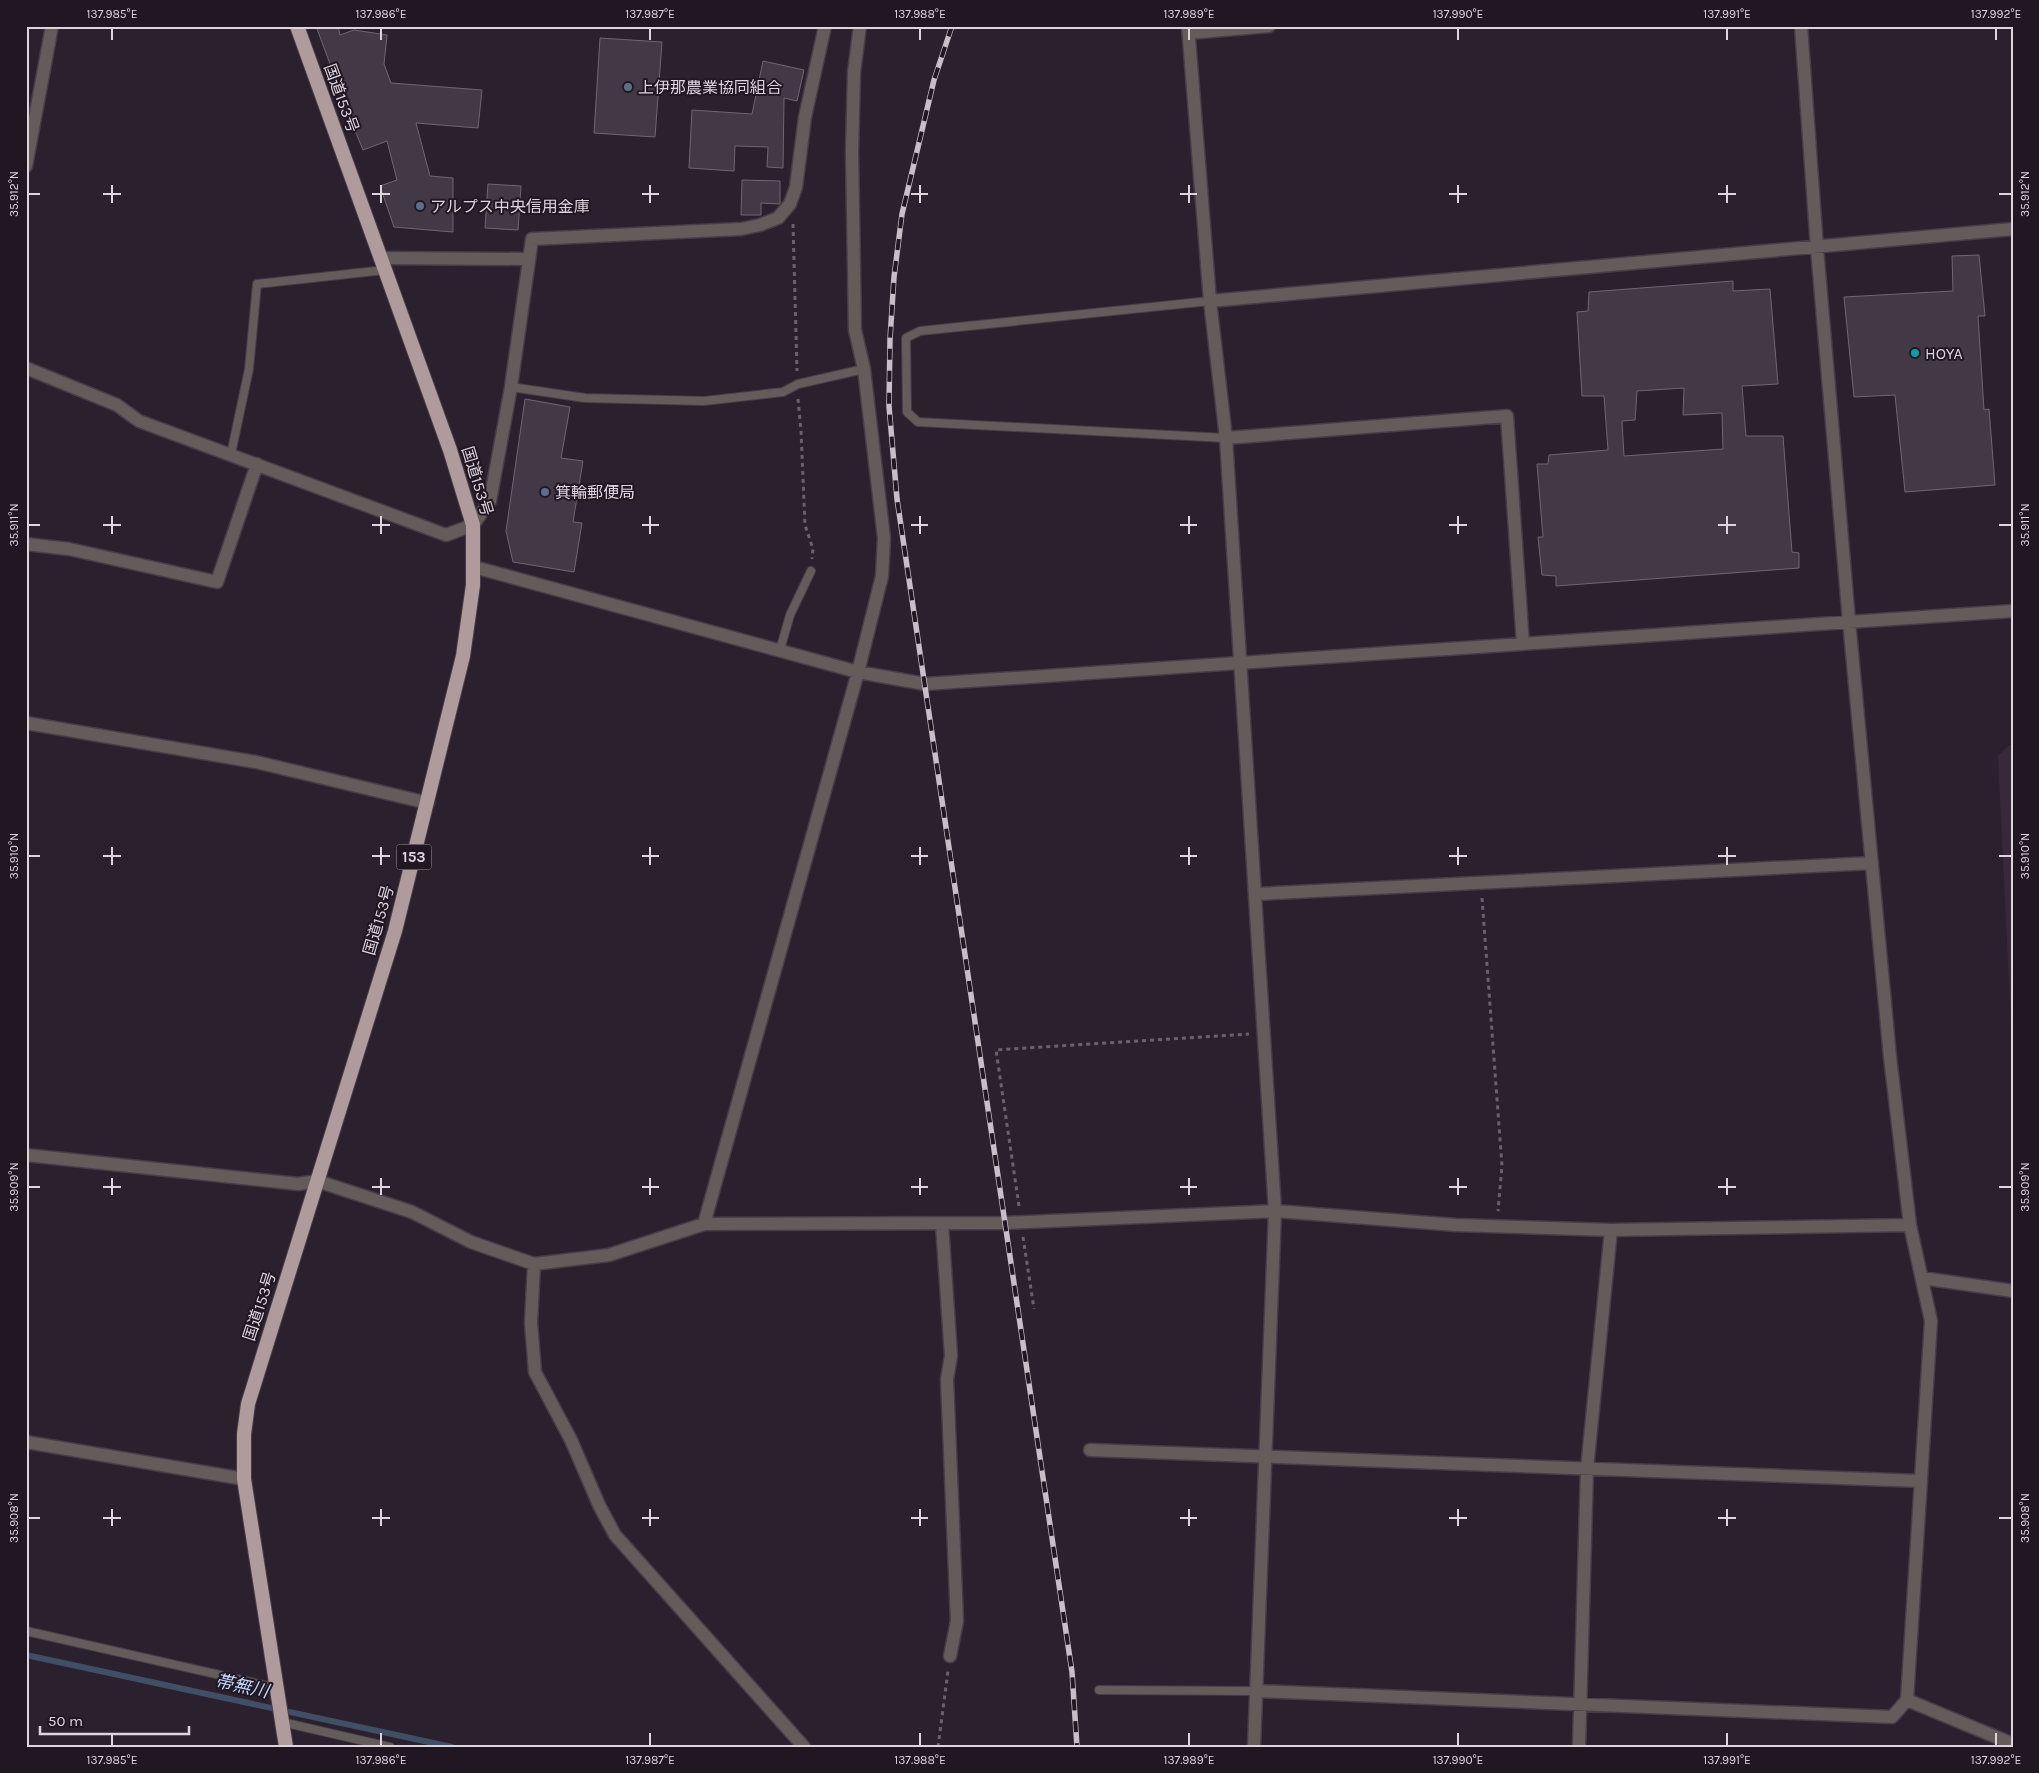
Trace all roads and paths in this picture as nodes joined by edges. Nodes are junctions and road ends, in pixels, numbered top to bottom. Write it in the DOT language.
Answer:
graph roads {
  1 [pos="52,26"];
  2 [pos="298,26"];
  3 [pos="825,26"];
  4 [pos="860,26"];
  5 [pos="1269,26"];
  6 [pos="1800,26"];
  7 [pos="1188,30"];
  8 [pos="26,166"];
  9 [pos="2013,229"];
  10 [pos="1817,248"];
  11 [pos="528,259"];
  12 [pos="383,264"];
  13 [pos="1210,301"];
  14 [pos="26,368"];
  15 [pos="864,369"];
  16 [pos="512,387"];
  17 [pos="1226,438"];
  18 [pos="231,454"];
  19 [pos="257,464"];
  20 [pos="473,525"];
  21 [pos="26,544"];
  22 [pos="474,567"];
  23 [pos="811,571"];
  24 [pos="2013,611"];
  25 [pos="1849,621"];
  26 [pos="1523,644"];
  27 [pos="780,650"];
  28 [pos="1241,662"];
  29 [pos="858,672"];
  30 [pos="26,723"];
  31 [pos="428,803"];
  32 [pos="1872,862"];
  33 [pos="1481,883"];
  34 [pos="1256,894"];
  35 [pos="1264,1033"];
  36 [pos="26,1155"];
  37 [pos="317,1181"];
  38 [pos="1275,1211"];
  39 [pos="1021,1222"];
  40 [pos="704,1224"];
  41 [pos="942,1224"];
  42 [pos="1910,1225"];
  43 [pos="1496,1226"];
  44 [pos="1611,1230"];
  45 [pos="534,1264"];
  46 [pos="1922,1278"];
  47 [pos="2013,1291"];
  48 [pos="1034,1310"];
  49 [pos="26,1442"];
  50 [pos="1090,1450"];
  51 [pos="1266,1457"];
  52 [pos="1587,1469"];
  53 [pos="244,1479"];
  54 [pos="1921,1481"];
  55 [pos="26,1630"];
  56 [pos="950,1656"];
  57 [pos="1099,1690"];
  58 [pos="1256,1691"];
  59 [pos="278,1693"];
  60 [pos="1907,1700"];
  61 [pos="1580,1705"];
  62 [pos="282,1721"];
  63 [pos="2013,1744"];
  64 [pos="286,1747"];
  65 [pos="390,1747"];
  66 [pos="804,1747"];
  67 [pos="938,1747"];
  68 [pos="1254,1747"];
  69 [pos="1579,1747"];
  1 -- 8 [label="street"];
  2 -- 12 [label="highway, 国道153号 / 153"];
  3 -- 11 [label="street"];
  4 -- 15 [label="street"];
  5 -- 7 [label="street"];
  6 -- 10 [label="street"];
  7 -- 13 [label="street"];
  9 -- 10 [label="street"];
  10 -- 13 [label="street"];
  10 -- 25 [label="street"];
  11 -- 12 [label="street"];
  11 -- 16 [label="street"];
  12 -- 18 [label="lane"];
  12 -- 20 [label="highway, 国道153号 / 153"];
  13 -- 17 [label="street"];
  13 -- 17 [label="lane"];
  14 -- 18 [label="street"];
  15 -- 16 [label="lane"];
  15 -- 29 [label="street"];
  16 -- 20 [label="street"];
  17 -- 26 [label="street"];
  17 -- 28 [label="street"];
  18 -- 19 [label="street"];
  19 -- 20 [label="street"];
  19 -- 21 [label="street"];
  20 -- 22 [label="highway, 国道153号 / 153"];
  22 -- 27 [label="street"];
  22 -- 31 [label="highway, 国道153号 / 153"];
  23 -- 27 [label="lane"];
  24 -- 25 [label="street"];
  25 -- 26 [label="street"];
  25 -- 32 [label="street"];
  26 -- 28 [label="street"];
  27 -- 29 [label="street"];
  28 -- 29 [label="street"];
  28 -- 34 [label="street"];
  29 -- 40 [label="street"];
  30 -- 31 [label="street"];
  31 -- 37 [label="highway, 国道153号 / 153"];
  32 -- 33 [label="street"];
  32 -- 42 [label="street"];
  33 -- 34 [label="street"];
  33 -- 43 [label="path"];
  34 -- 35 [label="street"];
  35 -- 38 [label="street"];
  35 -- 39 [label="path"];
  36 -- 37 [label="street"];
  37 -- 45 [label="street"];
  37 -- 53 [label="highway, 国道153号 / 153"];
  38 -- 39 [label="street"];
  38 -- 43 [label="street"];
  38 -- 51 [label="street"];
  39 -- 41 [label="street"];
  39 -- 48 [label="path"];
  40 -- 41 [label="street"];
  40 -- 45 [label="street"];
  41 -- 56 [label="street"];
  42 -- 44 [label="street"];
  42 -- 46 [label="street"];
  43 -- 44 [label="street"];
  44 -- 52 [label="street"];
  45 -- 66 [label="street"];
  46 -- 47 [label="street"];
  46 -- 54 [label="street"];
  49 -- 53 [label="street"];
  50 -- 51 [label="street"];
  51 -- 52 [label="street"];
  51 -- 58 [label="street"];
  52 -- 54 [label="street"];
  52 -- 61 [label="street"];
  53 -- 59 [label="highway, 国道153号 / 153"];
  54 -- 60 [label="street"];
  55 -- 59 [label="lane"];
  56 -- 67 [label="path"];
  57 -- 58 [label="lane"];
  58 -- 61 [label="street"];
  58 -- 68 [label="street"];
  59 -- 62 [label="highway, 国道153号 / 153"];
  60 -- 61 [label="street"];
  60 -- 63 [label="street"];
  61 -- 69 [label="street"];
  62 -- 64 [label="highway, 国道153号 / 153"];
  62 -- 65 [label="lane"];
}
